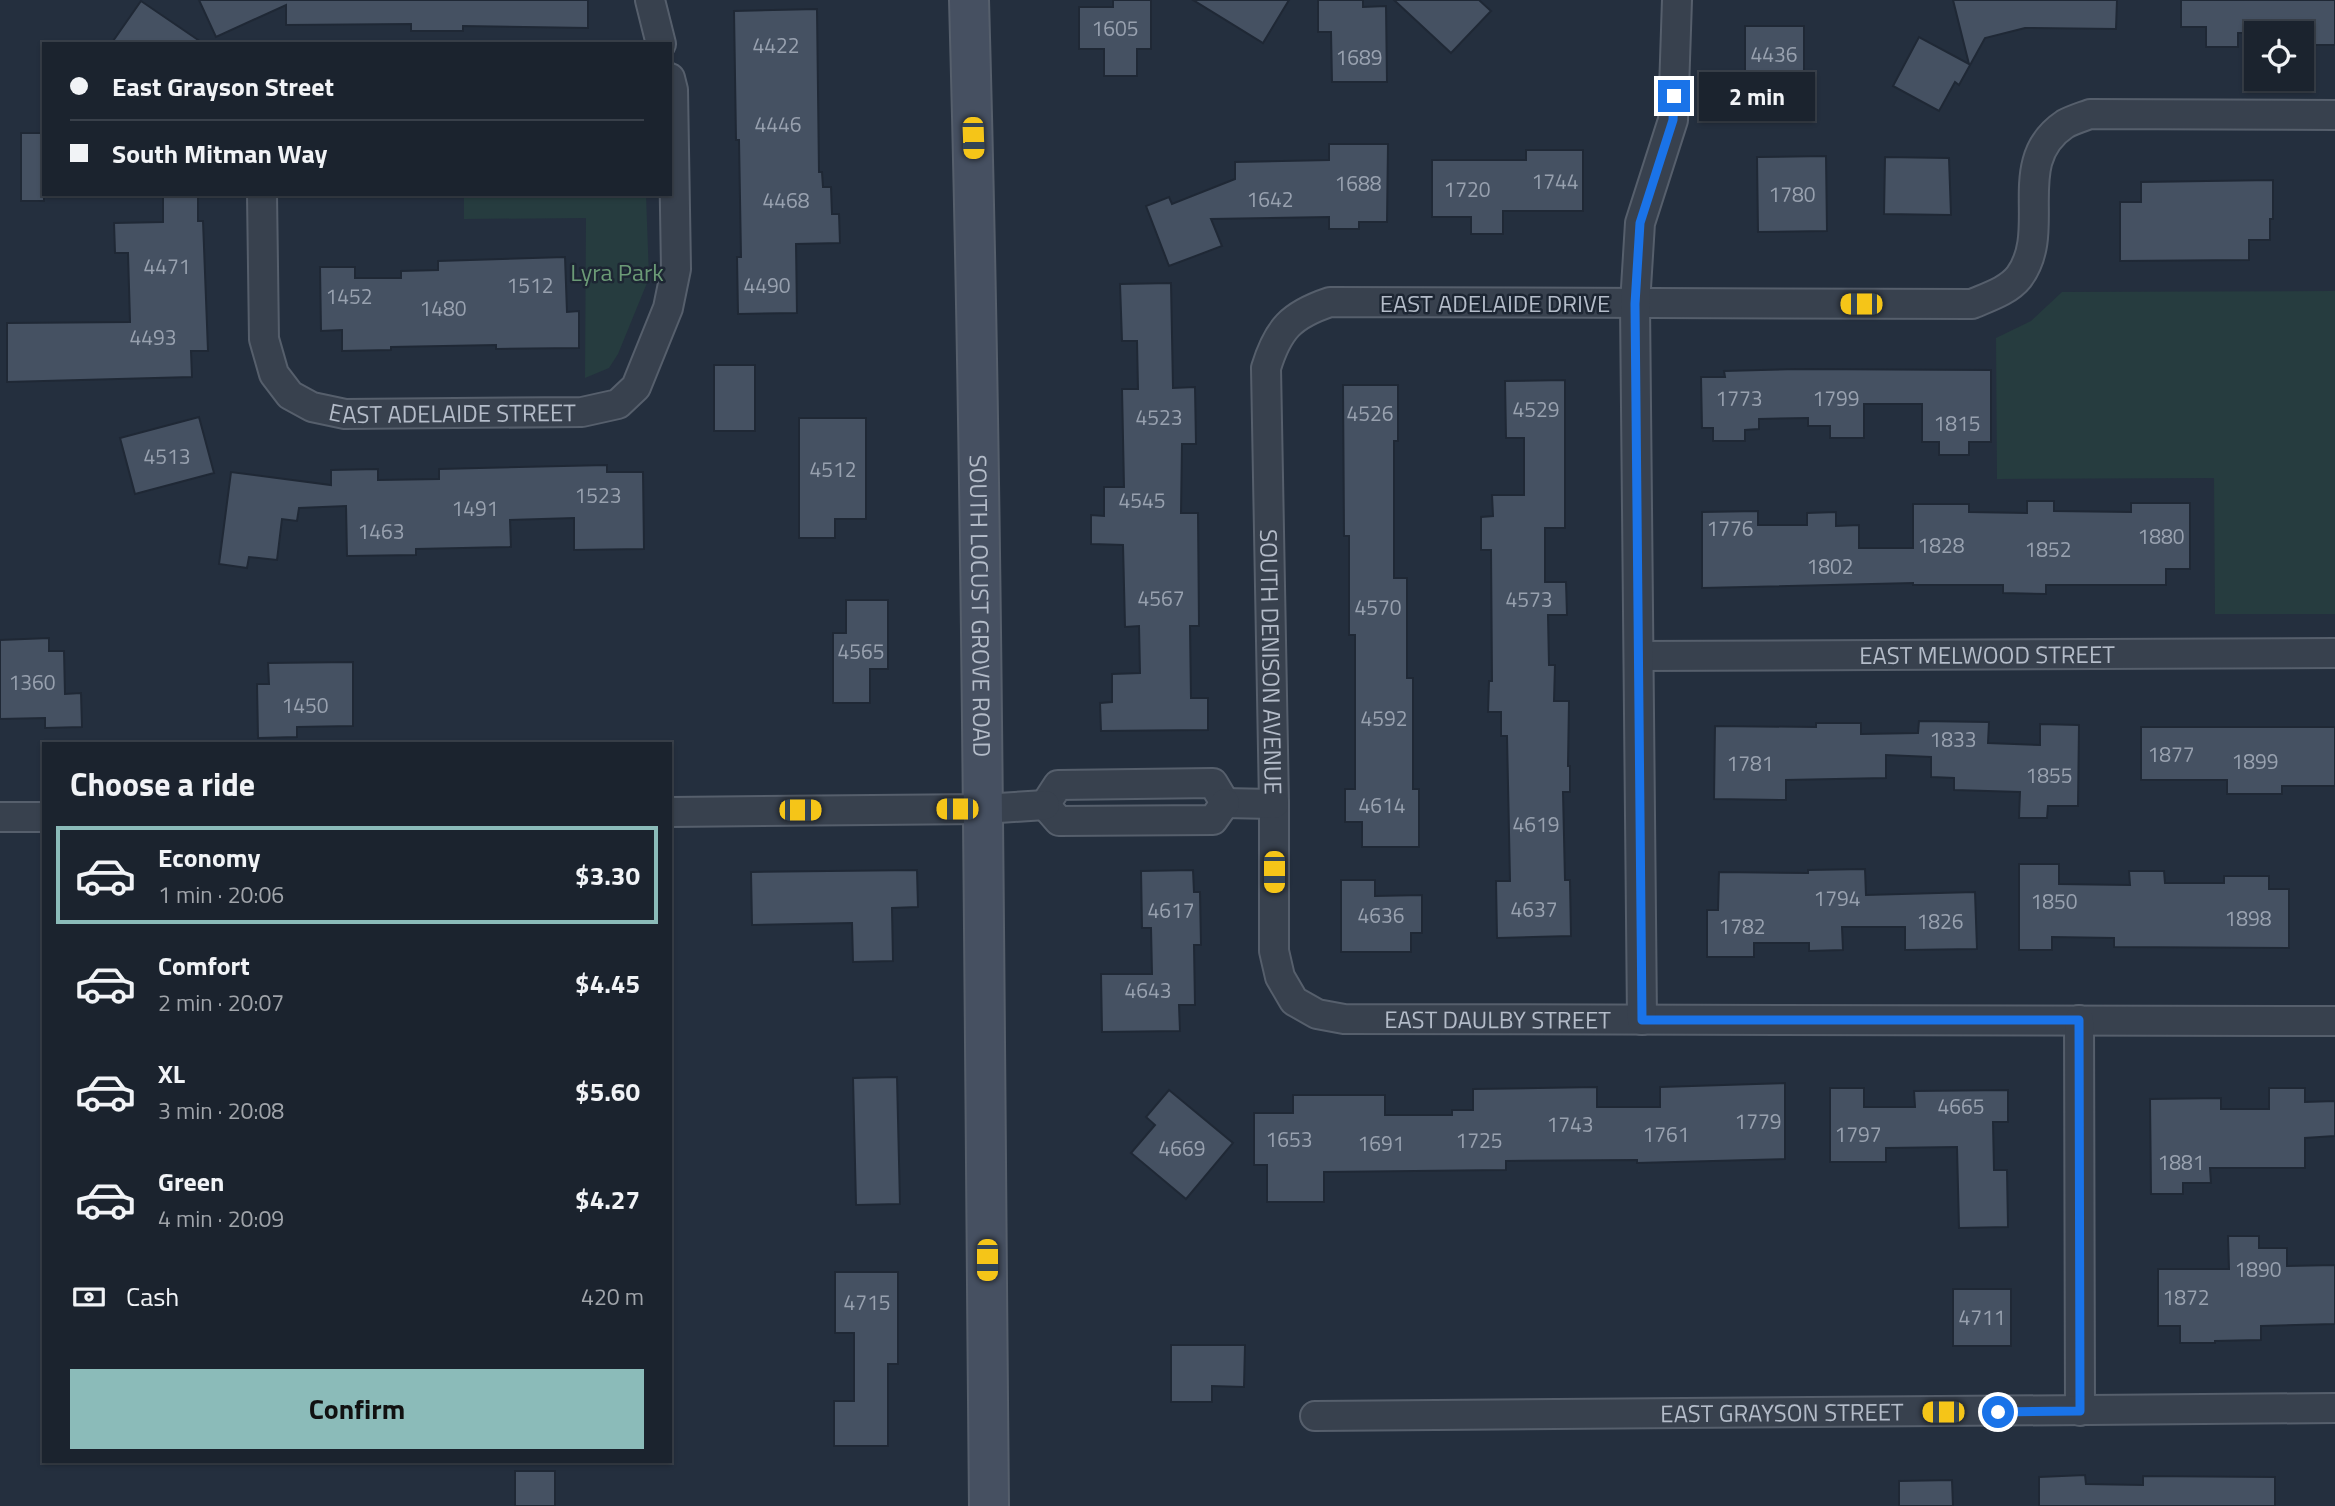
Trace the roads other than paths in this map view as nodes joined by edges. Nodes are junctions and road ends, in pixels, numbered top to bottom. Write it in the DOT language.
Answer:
graph roads {
  1 [pos="650,0"];
  2 [pos="969,0"];
  3 [pos="1677,0"];
  4 [pos="660,42"];
  5 [pos="2335,115"];
  6 [pos="672,123"];
  7 [pos="262,196"];
  8 [pos="1635,304"];
  9 [pos="1287,324"];
  10 [pos="2335,653"];
  11 [pos="1639,656"];
  12 [pos="1226,803"];
  13 [pos="1274,804"];
  14 [pos="1045,805"];
  15 [pos="983,809"];
  16 [pos="672,811"];
  17 [pos="0,817"];
  18 [pos="42,817"];
  19 [pos="1294,1001"];
  20 [pos="1642,1020"];
  21 [pos="2079,1020"];
  22 [pos="2335,1021"];
  23 [pos="2335,1408"];
  24 [pos="2080,1411"];
  25 [pos="1315,1416"];
  26 [pos="989,1506"];
  1 -- 4 [label="street"];
  2 -- 15 [label="main road, SOUTH LOCUST GROVE ROAD"];
  3 -- 8 [label="street"];
  5 -- 8 [label="street, EAST ADELAIDE DRIVE"];
  6 -- 7 [label="street, EAST ADELAIDE STREET"];
  8 -- 9 [label="street, EAST ADELAIDE DRIVE"];
  8 -- 11 [label="street"];
  9 -- 13 [label="street, SOUTH DENISON AVENUE"];
  10 -- 11 [label="street, EAST MELWOOD STREET"];
  11 -- 20 [label="street"];
  12 -- 13 [label="street"];
  12 -- 14 [label="street"];
  12 -- 14 [label="street"];
  13 -- 19 [label="street, SOUTH DENISON AVENUE"];
  14 -- 15 [label="street"];
  15 -- 16 [label="street"];
  15 -- 26 [label="main road, SOUTH LOCUST GROVE ROAD"];
  17 -- 18 [label="street"];
  19 -- 20 [label="street, EAST DAULBY STREET"];
  20 -- 21 [label="street, EAST DAULBY STREET"];
  21 -- 22 [label="street, EAST DAULBY STREET"];
  21 -- 24 [label="street"];
  23 -- 24 [label="street, EAST GRAYSON STREET"];
  24 -- 25 [label="street, EAST GRAYSON STREET"];
}
